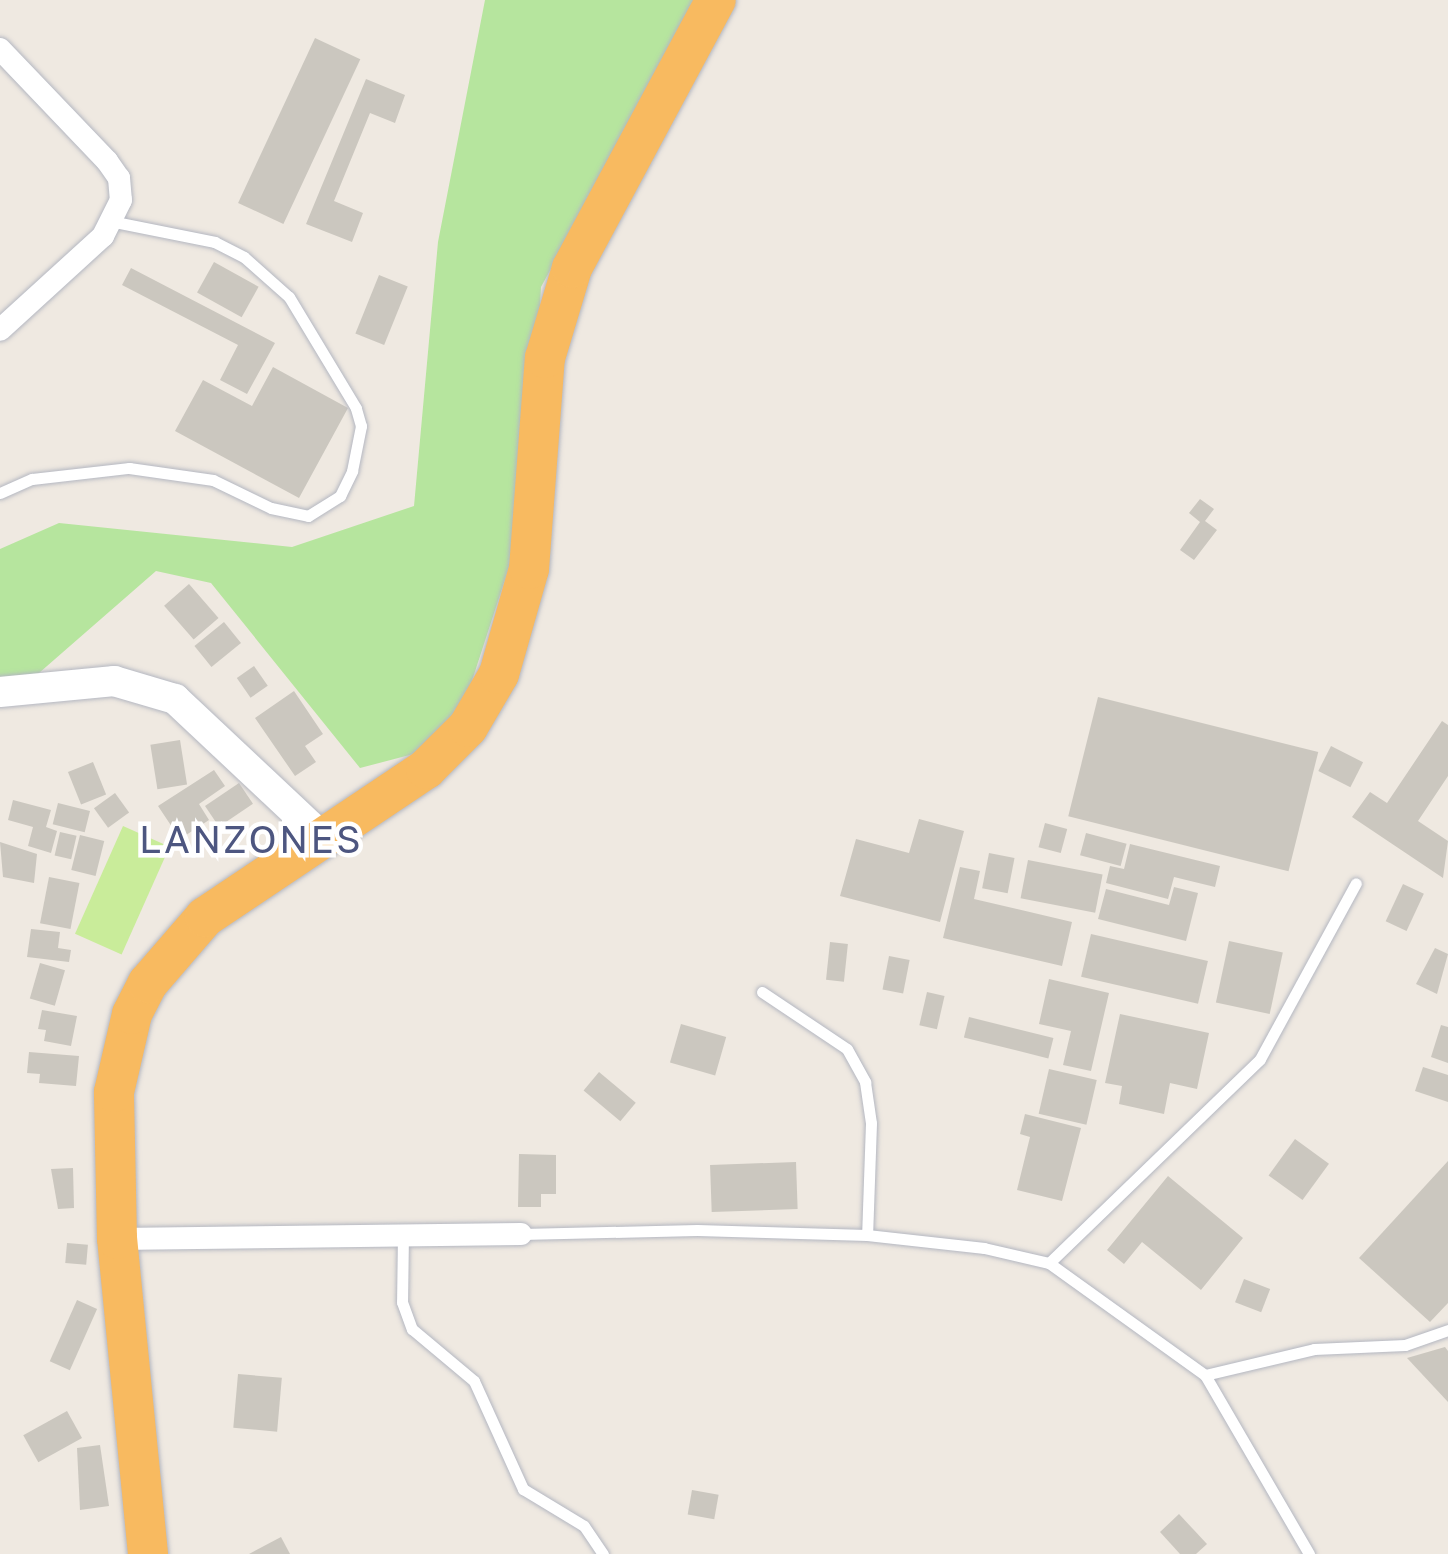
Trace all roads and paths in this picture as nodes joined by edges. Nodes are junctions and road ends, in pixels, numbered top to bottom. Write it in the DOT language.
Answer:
graph roads {
  1 [pos="716,0"];
  2 [pos="0,49"];
  3 [pos="115,222"];
  4 [pos="0,330"];
  5 [pos="0,493"];
  6 [pos="0,692"];
  7 [pos="322,836"];
  8 [pos="1356,883"];
  9 [pos="762,992"];
  10 [pos="403,1234"];
  11 [pos="520,1234"];
  12 [pos="867,1235"];
  13 [pos="117,1239"];
  14 [pos="1049,1264"];
  15 [pos="1448,1330"];
  16 [pos="1205,1375"];
  17 [pos="148,1554"];
  18 [pos="602,1554"];
  19 [pos="1309,1554"];
  1 -- 7 [label="highway"];
  2 -- 3 [label="street"];
  3 -- 4 [label="street"];
  3 -- 5 [label="lane"];
  6 -- 7 [label="street"];
  7 -- 13 [label="highway"];
  8 -- 14 [label="lane"];
  9 -- 12 [label="lane"];
  10 -- 11 [label="street"];
  10 -- 13 [label="street"];
  10 -- 18 [label="lane"];
  11 -- 12 [label="lane"];
  12 -- 14 [label="lane"];
  13 -- 17 [label="highway"];
  14 -- 16 [label="lane"];
  15 -- 16 [label="lane"];
  16 -- 19 [label="lane"];
}
